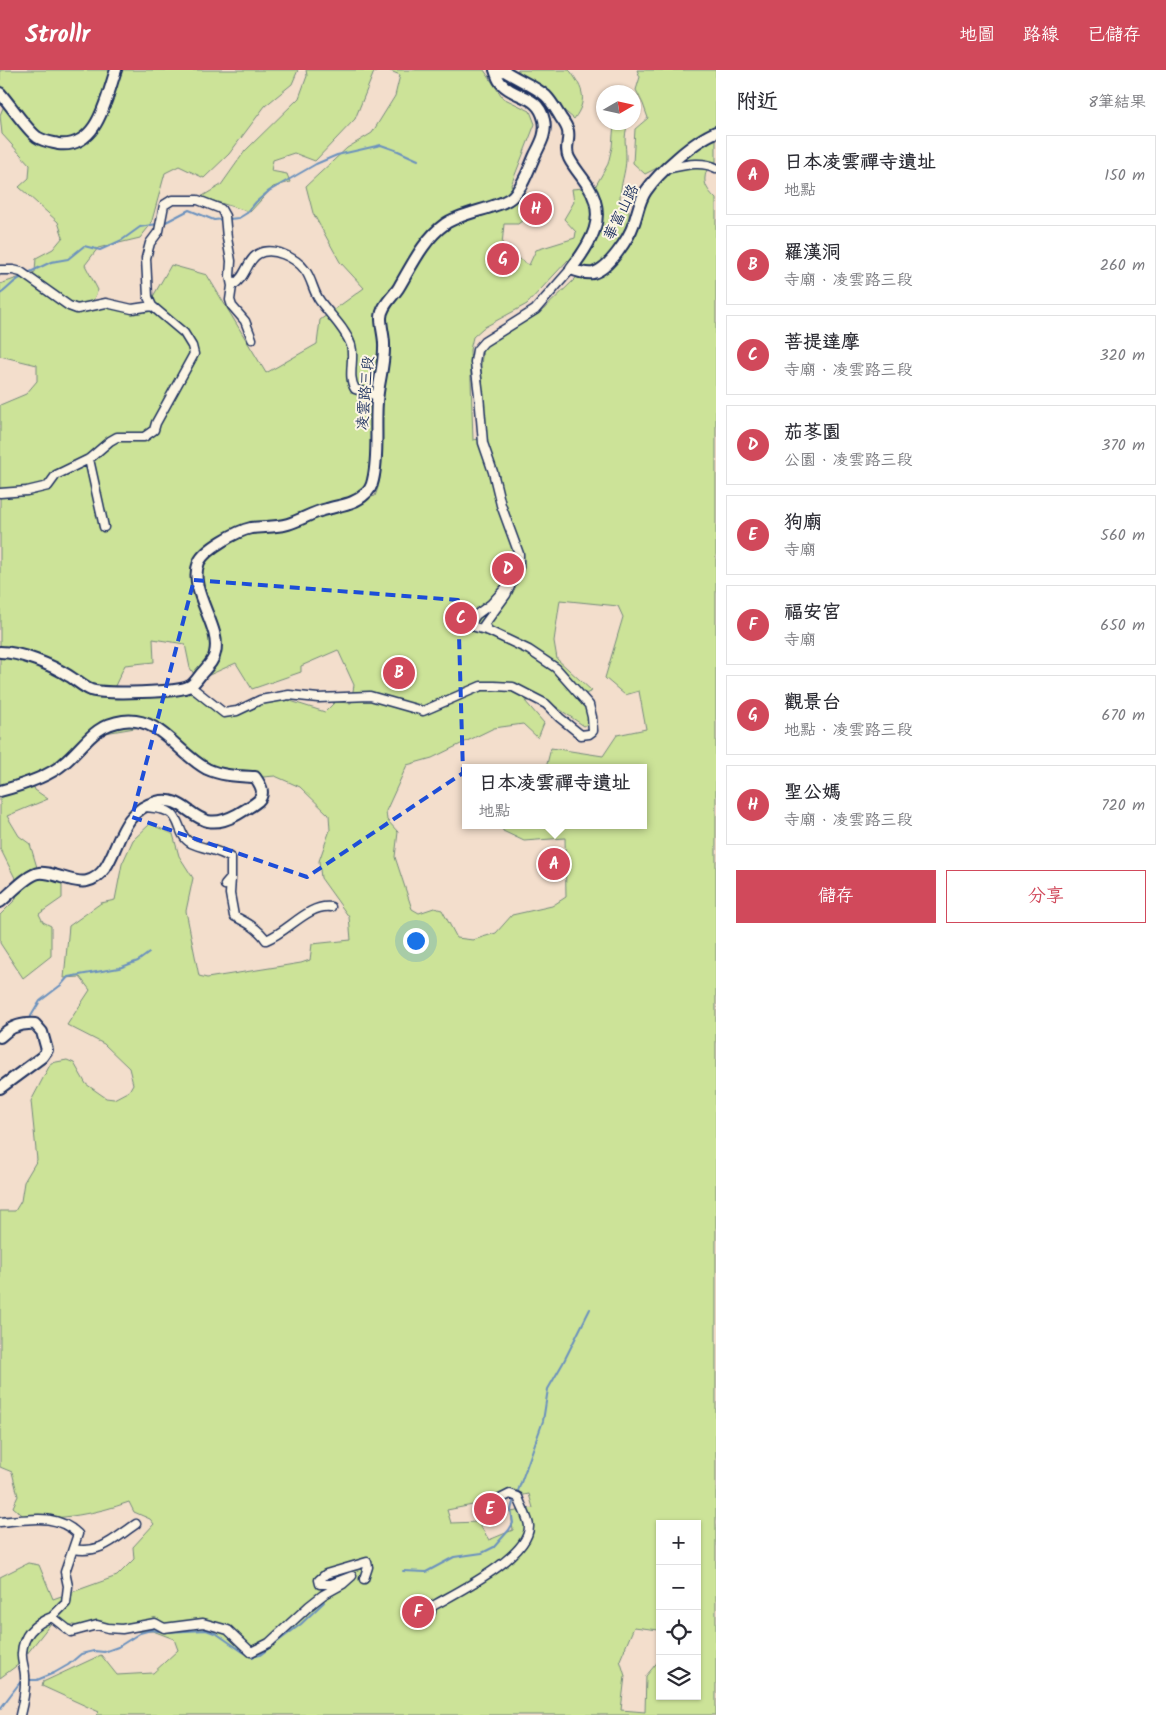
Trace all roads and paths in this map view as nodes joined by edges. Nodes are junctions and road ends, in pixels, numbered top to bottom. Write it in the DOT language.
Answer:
graph roads {
  1 [pos="116,70"];
  2 [pos="495,70"];
  3 [pos="503,70"];
  4 [pos="0,93"];
  5 [pos="716,132"];
  6 [pos="666,168"];
  7 [pos="716,168"];
  8 [pos="571,269"];
  9 [pos="0,270"];
  10 [pos="232,286"];
  11 [pos="152,306"];
  12 [pos="252,339"];
  13 [pos="377,396"];
  14 [pos="89,459"];
  15 [pos="0,493"];
  16 [pos="104,527"];
  17 [pos="512,581"];
  18 [pos="489,631"];
  19 [pos="0,652"];
  20 [pos="190,686"];
  21 [pos="0,791"];
  22 [pos="144,806"];
  23 [pos="231,878"];
  24 [pos="224,885"];
  25 [pos="0,902"];
  26 [pos="331,907"];
  27 [pos="0,1036"];
  28 [pos="0,1088"];
  29 [pos="486,1502"];
  30 [pos="0,1522"];
  31 [pos="136,1524"];
  32 [pos="73,1550"];
  33 [pos="364,1579"];
  34 [pos="430,1612"];
  35 [pos="52,1617"];
  36 [pos="20,1715"];
  1 -- 4 [label="street"];
  2 -- 13 [label="street, 凌雲路三段"];
  3 -- 8 [label="street"];
  5 -- 6 [label="street, 華富山路"];
  6 -- 7 [label="street"];
  6 -- 8 [label="street, 華富山路"];
  8 -- 17 [label="street"];
  9 -- 11 [label="street"];
  10 -- 11 [label="street"];
  10 -- 12 [label="street"];
  10 -- 13 [label="street"];
  11 -- 14 [label="street"];
  13 -- 20 [label="street, 凌雲路三段"];
  14 -- 15 [label="street"];
  14 -- 16 [label="street"];
  17 -- 18 [label="street"];
  17 -- 18 [label="street"];
  18 -- 20 [label="street"];
  19 -- 20 [label="street"];
  21 -- 22 [label="street"];
  22 -- 23 [label="street"];
  22 -- 25 [label="street"];
  23 -- 24 [label="street"];
  23 -- 26 [label="street"];
  27 -- 28 [label="street"];
  29 -- 34 [label="street"];
  30 -- 32 [label="street"];
  31 -- 32 [label="street"];
  32 -- 35 [label="street"];
  33 -- 35 [label="street"];
  35 -- 36 [label="street"];
}
